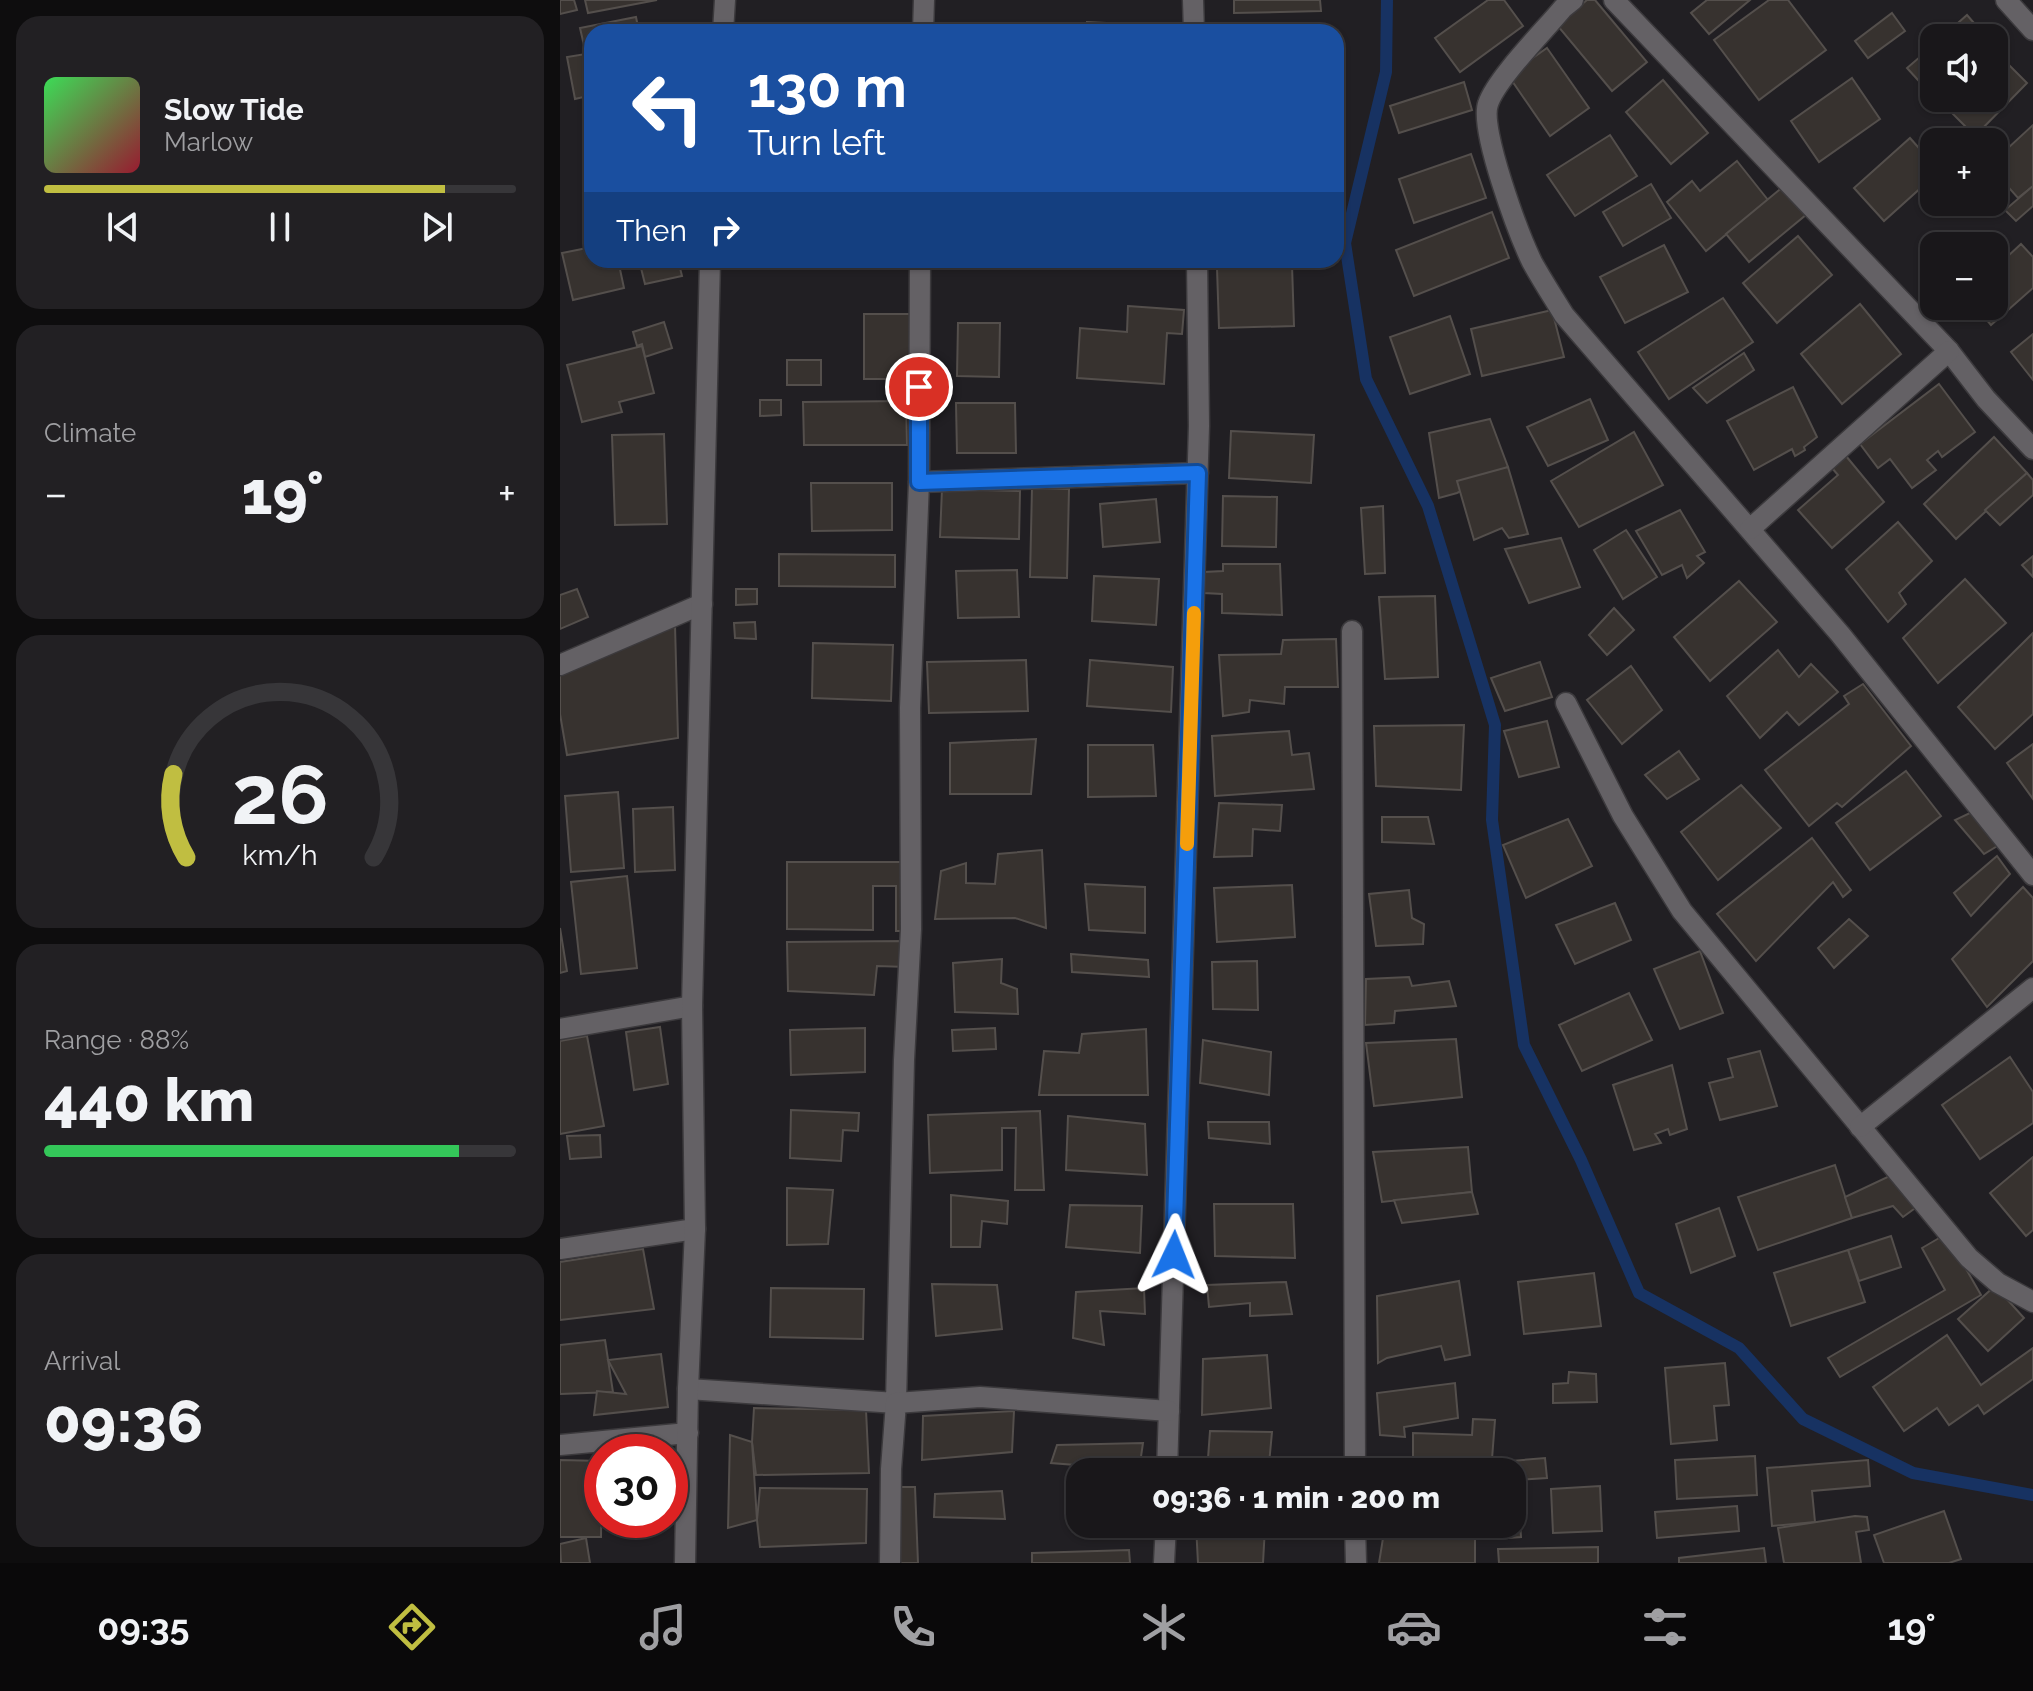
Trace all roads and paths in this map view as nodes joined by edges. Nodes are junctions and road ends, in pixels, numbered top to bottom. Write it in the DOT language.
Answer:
graph roads {
  1 [pos="725,0"];
  2 [pos="924,0"];
  3 [pos="1193,0"];
  4 [pos="1573,0"];
  5 [pos="1614,0"];
  6 [pos="2006,0"];
  7 [pos="724,24"];
  8 [pos="923,24"];
  9 [pos="1194,24"];
  10 [pos="2033,30"];
  11 [pos="710,268"];
  12 [pos="920,268"];
  13 [pos="1197,268"];
  14 [pos="1949,351"];
  15 [pos="2033,449"];
  16 [pos="1198,473"];
  17 [pos="919,482"];
  18 [pos="1750,529"];
  19 [pos="702,604"];
  20 [pos="1352,631"];
  21 [pos="560,665"];
  22 [pos="1566,703"];
  23 [pos="2033,875"];
  24 [pos="2033,988"];
  25 [pos="692,1006"];
  26 [pos="560,1029"];
  27 [pos="1860,1127"];
  28 [pos="695,1229"];
  29 [pos="560,1249"];
  30 [pos="2033,1302"];
  31 [pos="688,1389"];
  32 [pos="896,1403"];
  33 [pos="1169,1411"];
  34 [pos="688,1433"];
  35 [pos="560,1445"];
  36 [pos="1167,1458"];
  37 [pos="1355,1458"];
  38 [pos="1165,1538"];
  39 [pos="1355,1538"];
  40 [pos="685,1563"];
  41 [pos="890,1563"];
  42 [pos="1164,1563"];
  43 [pos="1356,1563"];
  1 -- 7 [label="street"];
  2 -- 8 [label="street"];
  3 -- 9 [label="street"];
  4 -- 18 [label="street"];
  5 -- 14 [label="street"];
  6 -- 10 [label="street"];
  11 -- 19 [label="street"];
  12 -- 17 [label="street"];
  13 -- 16 [label="street"];
  14 -- 15 [label="street"];
  14 -- 18 [label="street"];
  16 -- 17 [label="street"];
  16 -- 33 [label="street"];
  17 -- 32 [label="street"];
  18 -- 23 [label="street"];
  19 -- 21 [label="street"];
  19 -- 25 [label="street"];
  20 -- 37 [label="street"];
  22 -- 27 [label="street"];
  24 -- 27 [label="street"];
  25 -- 26 [label="street"];
  25 -- 28 [label="street"];
  27 -- 30 [label="street"];
  28 -- 29 [label="street"];
  28 -- 31 [label="street"];
  31 -- 32 [label="street"];
  31 -- 34 [label="street"];
  32 -- 33 [label="street"];
  32 -- 41 [label="street"];
  33 -- 36 [label="street"];
  34 -- 35 [label="street"];
  34 -- 40 [label="street"];
  38 -- 42 [label="street"];
  39 -- 43 [label="street"];
}
